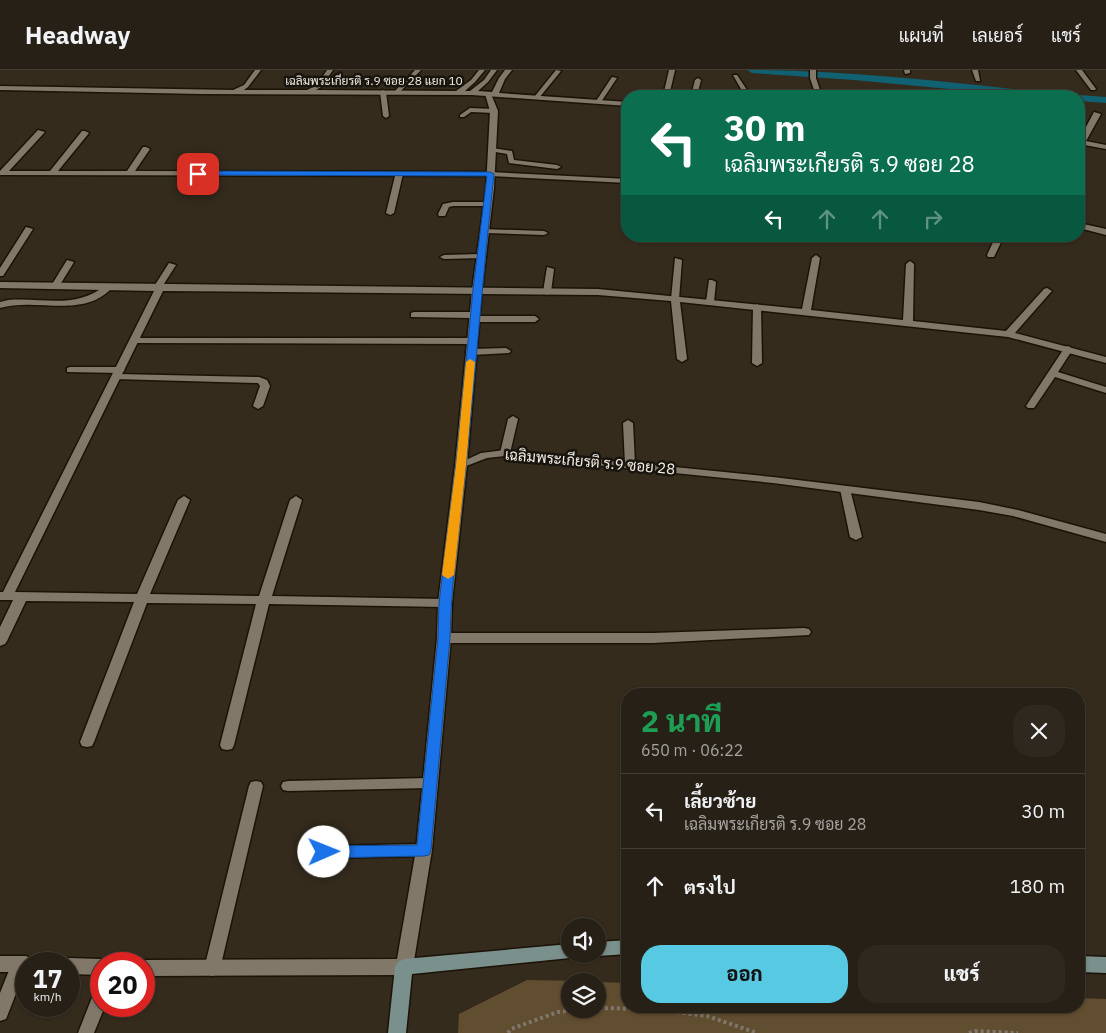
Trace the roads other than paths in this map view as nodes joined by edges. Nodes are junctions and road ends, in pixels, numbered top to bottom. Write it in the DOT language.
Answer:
graph roads {
  1 [pos="258,70"];
  2 [pos="330,70"];
  3 [pos="418,70"];
  4 [pos="482,70"];
  5 [pos="494,70"];
  6 [pos="509,70"];
  7 [pos="672,70"];
  8 [pos="813,70"];
  9 [pos="975,70"];
  10 [pos="1079,70"];
  11 [pos="558,71"];
  12 [pos="735,76"];
  13 [pos="614,78"];
  14 [pos="698,80"];
  15 [pos="978,80"];
  16 [pos="473,81"];
  17 [pos="486,81"];
  18 [pos="0,88"];
  19 [pos="1093,89"];
  20 [pos="667,90"];
  21 [pos="696,90"];
  22 [pos="744,90"];
  23 [pos="817,90"];
  24 [pos="234,92"];
  25 [pos="383,92"];
  26 [pos="397,92"];
  27 [pos="307,93"];
  28 [pos="458,93"];
  29 [pos="472,93"];
  30 [pos="492,94"];
  31 [pos="537,97"];
  32 [pos="599,101"];
  33 [pos="621,103"];
  34 [pos="494,111"];
  35 [pos="1097,114"];
  36 [pos="386,116"];
  37 [pos="462,116"];
  38 [pos="41,132"];
  39 [pos="85,133"];
  40 [pos="1085,135"];
  41 [pos="1085,143"];
  42 [pos="1106,147"];
  43 [pos="146,149"];
  44 [pos="492,150"];
  45 [pos="557,167"];
  46 [pos="1,173"];
  47 [pos="52,173"];
  48 [pos="130,173"];
  49 [pos="399,174"];
  50 [pos="490,174"];
  51 [pos="621,181"];
  52 [pos="488,204"];
  53 [pos="390,213"];
  54 [pos="442,214"];
  55 [pos="1085,227"];
  56 [pos="29,229"];
  57 [pos="484,232"];
  58 [pos="1106,232"];
  59 [pos="544,233"];
  60 [pos="997,242"];
  61 [pos="991,255"];
  62 [pos="481,256"];
  63 [pos="444,257"];
  64 [pos="816,258"];
  65 [pos="678,260"];
  66 [pos="70,262"];
  67 [pos="910,264"];
  68 [pos="172,265"];
  69 [pos="550,269"];
  70 [pos="0,274"];
  71 [pos="712,282"];
  72 [pos="0,285"];
  73 [pos="55,286"];
  74 [pos="109,287"];
  75 [pos="159,288"];
  76 [pos="477,290"];
  77 [pos="1047,291"];
  78 [pos="547,292"];
  79 [pos="675,299"];
  80 [pos="710,302"];
  81 [pos="0,305"];
  82 [pos="757,307"];
  83 [pos="806,312"];
  84 [pos="414,315"];
  85 [pos="474,317"];
  86 [pos="535,319"];
  87 [pos="908,322"];
  88 [pos="1008,334"];
  89 [pos="134,341"];
  90 [pos="472,341"];
  91 [pos="1068,349"];
  92 [pos="506,351"];
  93 [pos="471,352"];
  94 [pos="682,359"];
  95 [pos="1106,360"];
  96 [pos="757,363"];
  97 [pos="70,370"];
  98 [pos="119,373"];
  99 [pos="1052,373"];
  100 [pos="1106,390"];
  101 [pos="258,406"];
  102 [pos="1031,406"];
  103 [pos="513,419"];
  104 [pos="628,423"];
  105 [pos="505,453"];
  106 [pos="630,464"];
  107 [pos="461,465"];
  108 [pos="845,489"];
  109 [pos="184,500"];
  110 [pos="296,500"];
  111 [pos="856,537"];
  112 [pos="1106,538"];
  113 [pos="4,596"];
  114 [pos="22,596"];
  115 [pos="142,598"];
  116 [pos="264,600"];
  117 [pos="444,603"];
  118 [pos="804,632"];
  119 [pos="444,638"];
  120 [pos="0,641"];
  121 [pos="87,742"];
  122 [pos="226,745"];
  123 [pos="430,783"];
  124 [pos="256,786"];
  125 [pos="288,786"];
  126 [pos="424,850"];
  127 [pos="324,852"];
  128 [pos="606,948"];
  129 [pos="621,948"];
  130 [pos="561,952"];
  131 [pos="0,964"];
  132 [pos="15,964"];
  133 [pos="1085,964"];
  134 [pos="1106,965"];
  135 [pos="404,967"];
  136 [pos="155,968"];
  137 [pos="212,968"];
  138 [pos="15,981"];
  139 [pos="0,1014"];
  140 [pos="92,1017"];
  141 [pos="86,1033"];
  142 [pos="397,1033"];
  1 -- 24 [label="street"];
  2 -- 27 [label="street"];
  3 -- 26 [label="lane"];
  4 -- 16 [label="street"];
  5 -- 17 [label="street"];
  6 -- 30 [label="street"];
  7 -- 20 [label="street"];
  8 -- 23 [label="street"];
  9 -- 15 [label="street"];
  10 -- 19 [label="street"];
  11 -- 31 [label="lane"];
  12 -- 22 [label="lane"];
  13 -- 32 [label="lane"];
  14 -- 21 [label="street"];
  16 -- 17 [label="street"];
  16 -- 28 [label="street"];
  17 -- 29 [label="street"];
  18 -- 24 [label="street, เฉลิมพระเกียรติ ร.9 ซอย 28 แยก 10"];
  24 -- 27 [label="street, เฉลิมพระเกียรติ ร.9 ซอย 28 แยก 10"];
  25 -- 26 [label="street, เฉลิมพระเกียรติ ร.9 ซอย 28 แยก 10"];
  25 -- 27 [label="street, เฉลิมพระเกียรติ ร.9 ซอย 28 แยก 10"];
  25 -- 36 [label="lane"];
  26 -- 28 [label="street, เฉลิมพระเกียรติ ร.9 ซอย 28 แยก 10"];
  28 -- 29 [label="street, เฉลิมพระเกียรติ ร.9 ซอย 28 แยก 10"];
  29 -- 30 [label="street, เฉลิมพระเกียรติ ร.9 ซอย 28 แยก 10"];
  30 -- 31 [label="street, เฉลิมพระเกียรติ ร.9 ซอย 28 แยก 10"];
  30 -- 34 [label="street"];
  31 -- 32 [label="street, เฉลิมพระเกียรติ ร.9 ซอย 28 แยก 10"];
  32 -- 33 [label="street, เฉลิมพระเกียรติ ร.9 ซอย 28 แยก 10"];
  34 -- 37 [label="lane"];
  34 -- 44 [label="street"];
  35 -- 40 [label="street"];
  38 -- 46 [label="street"];
  39 -- 47 [label="street"];
  41 -- 42 [label="street"];
  43 -- 48 [label="street"];
  44 -- 45 [label="lane"];
  44 -- 50 [label="street"];
  46 -- 47 [label="street"];
  47 -- 48 [label="street"];
  48 -- 49 [label="street"];
  49 -- 50 [label="street"];
  49 -- 53 [label="lane"];
  50 -- 51 [label="street"];
  50 -- 52 [label="street"];
  52 -- 54 [label="lane"];
  52 -- 57 [label="street"];
  55 -- 58 [label="street"];
  56 -- 70 [label="lane"];
  57 -- 59 [label="lane"];
  57 -- 62 [label="street"];
  60 -- 61 [label="lane"];
  62 -- 63 [label="lane"];
  62 -- 76 [label="street"];
  64 -- 83 [label="street"];
  65 -- 79 [label="lane"];
  66 -- 73 [label="lane"];
  67 -- 87 [label="street"];
  68 -- 75 [label="lane"];
  69 -- 78 [label="lane"];
  71 -- 80 [label="lane"];
  72 -- 73 [label="street"];
  73 -- 74 [label="street"];
  74 -- 75 [label="street"];
  74 -- 81 [label="lane"];
  75 -- 76 [label="street"];
  75 -- 89 [label="street"];
  76 -- 78 [label="street"];
  76 -- 85 [label="street"];
  77 -- 88 [label="street"];
  78 -- 79 [label="street"];
  79 -- 80 [label="street"];
  79 -- 94 [label="street"];
  80 -- 82 [label="street"];
  82 -- 83 [label="street"];
  82 -- 96 [label="lane"];
  83 -- 87 [label="street"];
  84 -- 85 [label="lane"];
  85 -- 86 [label="lane"];
  85 -- 90 [label="street"];
  87 -- 88 [label="street"];
  88 -- 91 [label="street"];
  89 -- 90 [label="lane"];
  89 -- 98 [label="street"];
  90 -- 93 [label="street"];
  91 -- 95 [label="street"];
  91 -- 99 [label="lane"];
  92 -- 93 [label="lane"];
  93 -- 107 [label="street"];
  97 -- 98 [label="lane"];
  98 -- 101 [label="lane"];
  98 -- 113 [label="street"];
  99 -- 100 [label="lane"];
  99 -- 102 [label="lane"];
  103 -- 105 [label="lane"];
  104 -- 106 [label="lane"];
  105 -- 106 [label="street, เฉลิมพระเกียรติ ร.9 ซอย 28"];
  105 -- 107 [label="street, เฉลิมพระเกียรติ ร.9 ซอย 28"];
  106 -- 108 [label="street, เฉลิมพระเกียรติ ร.9 ซอย 28"];
  107 -- 117 [label="street"];
  108 -- 111 [label="lane"];
  108 -- 112 [label="street, เฉลิมพระเกียรติ ร.9 ซอย 28"];
  109 -- 115 [label="street"];
  110 -- 116 [label="street"];
  113 -- 114 [label="street"];
  114 -- 115 [label="street"];
  114 -- 120 [label="street"];
  115 -- 116 [label="street"];
  115 -- 121 [label="street"];
  116 -- 117 [label="street"];
  116 -- 122 [label="street"];
  117 -- 119 [label="street"];
  118 -- 119 [label="street"];
  119 -- 123 [label="street"];
  123 -- 125 [label="lane"];
  123 -- 126 [label="street"];
  124 -- 137 [label="lane"];
  126 -- 127 [label="lane"];
  126 -- 135 [label="street"];
  128 -- 129 [label="main road"];
  130 -- 135 [label="main road"];
  131 -- 132 [label="street"];
  133 -- 134 [label="main road"];
  135 -- 137 [label="street"];
  135 -- 142 [label="main road"];
  136 -- 137 [label="street"];
  138 -- 139 [label="lane"];
  140 -- 141 [label="lane"];
}
